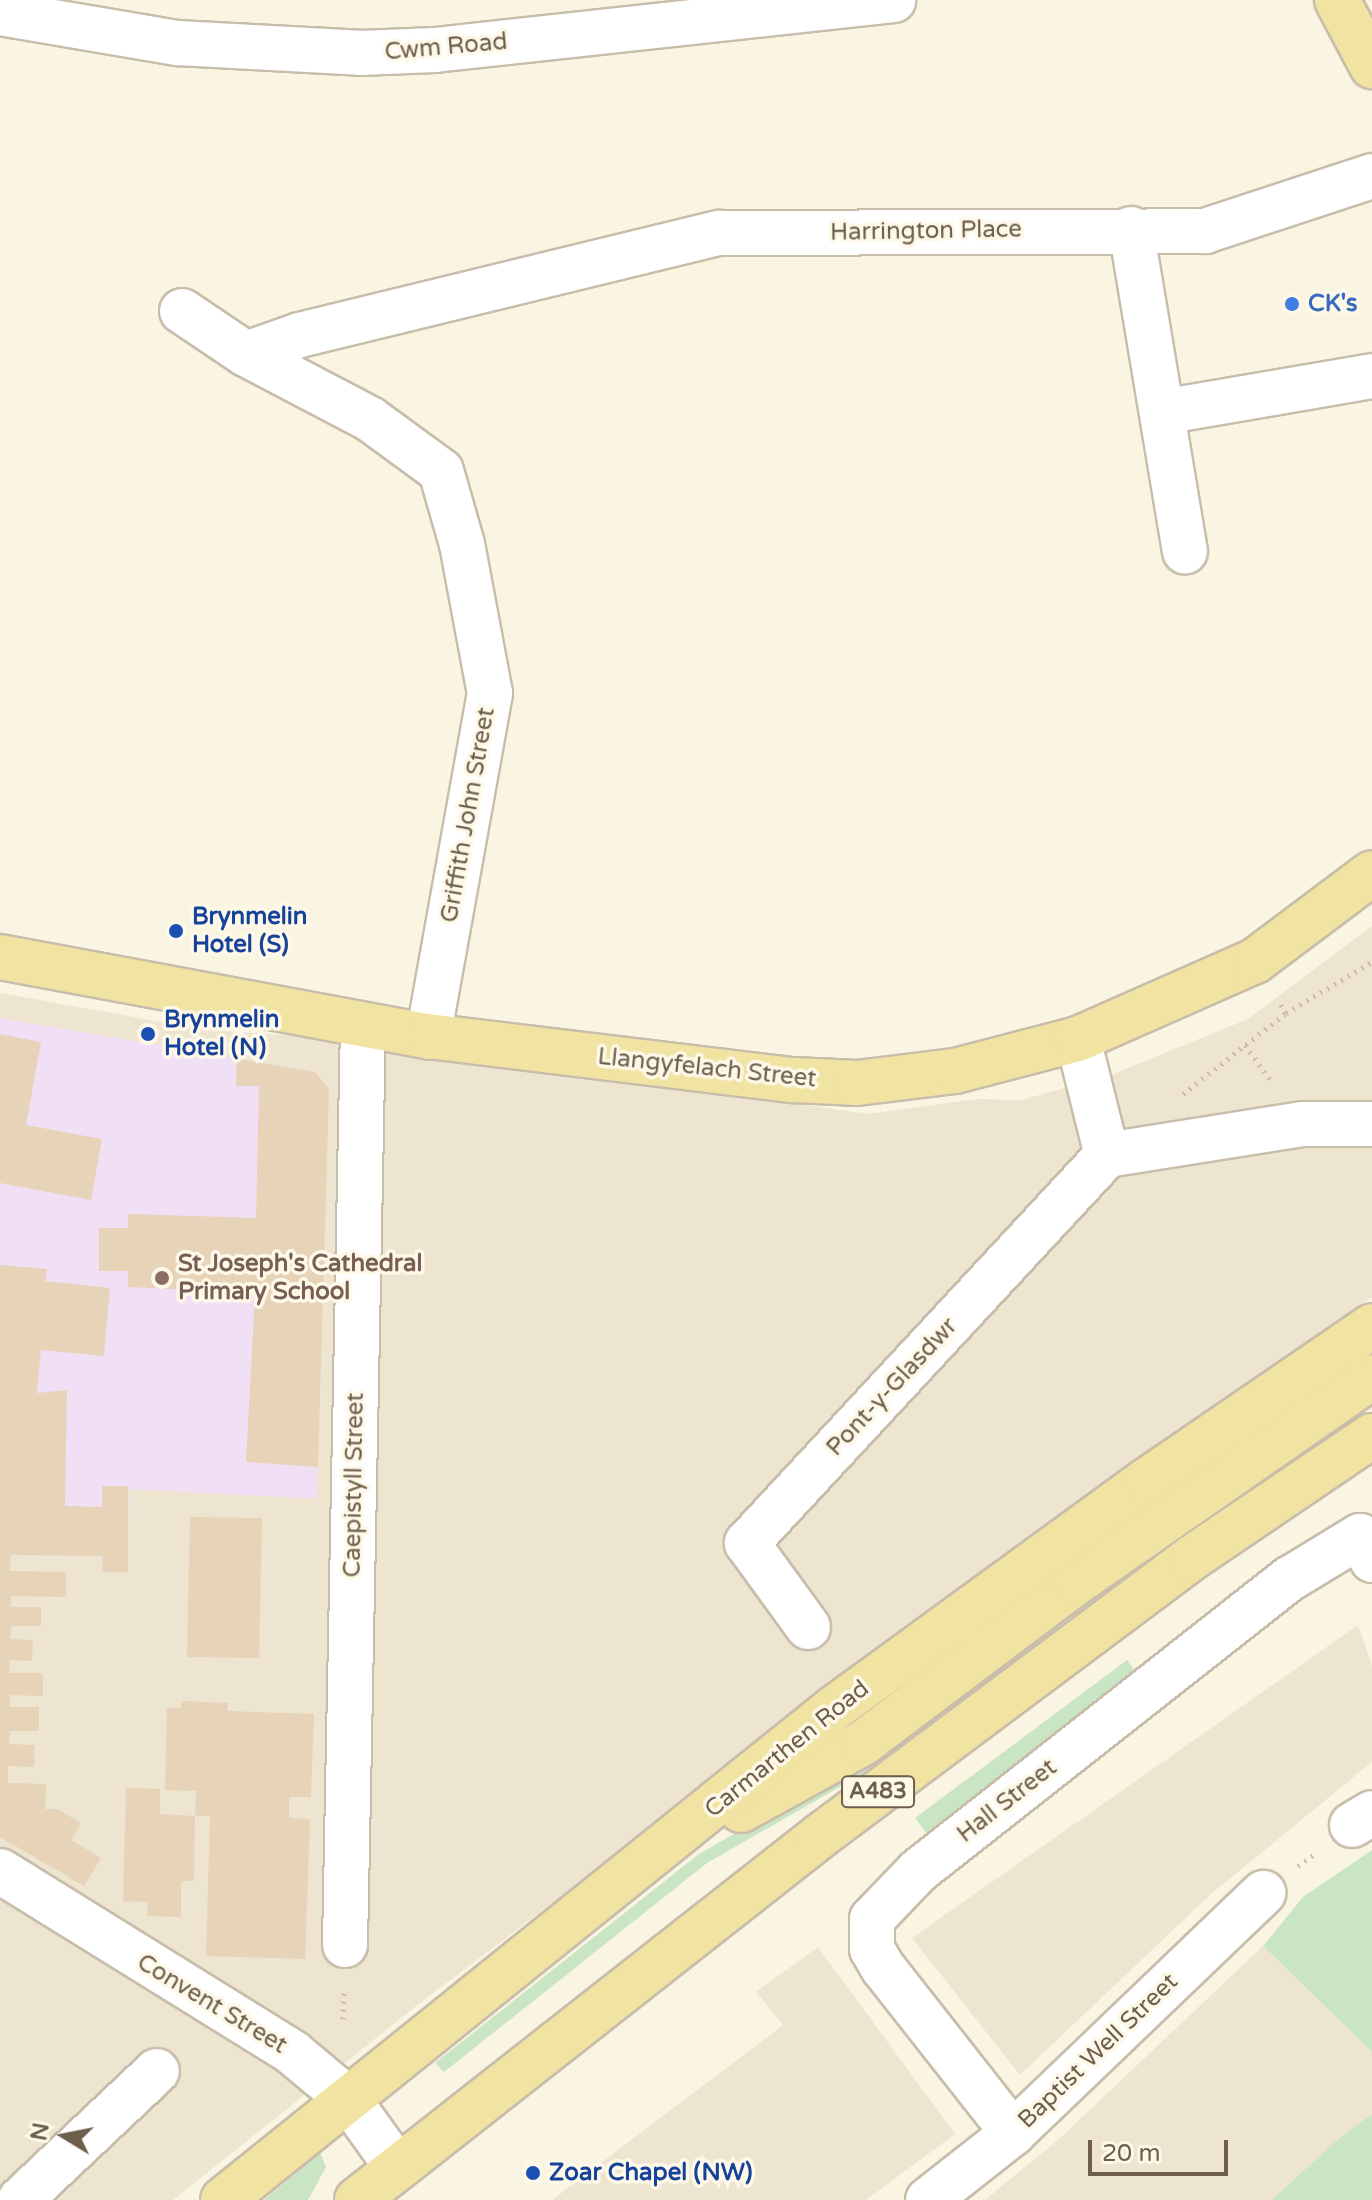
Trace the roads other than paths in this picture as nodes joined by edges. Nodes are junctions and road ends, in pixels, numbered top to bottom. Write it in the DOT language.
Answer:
graph roads {
  1 [pos="893,0"];
  2 [pos="1337,0"];
  3 [pos="0,13"];
  4 [pos="1372,66"];
  5 [pos="1372,176"];
  6 [pos="1131,229"];
  7 [pos="182,311"];
  8 [pos="246,354"];
  9 [pos="1372,376"];
  10 [pos="1162,412"];
  11 [pos="1185,552"];
  12 [pos="1372,873"];
  13 [pos="0,957"];
  14 [pos="363,1025"];
  15 [pos="428,1036"];
  16 [pos="1078,1039"];
  17 [pos="1372,1124"];
  18 [pos="1107,1155"];
  19 [pos="1372,1326"];
  20 [pos="1372,1351"];
  21 [pos="1372,1377"];
  22 [pos="1372,1436"];
  23 [pos="1366,1548"];
  24 [pos="1017,1575"];
  25 [pos="808,1627"];
  26 [pos="660,1851"];
  27 [pos="0,1871"];
  28 [pos="1263,1893"];
  29 [pos="345,1945"];
  30 [pos="157,2071"];
  31 [pos="348,2099"];
  32 [pos="1013,2133"];
  33 [pos="397,2167"];
  34 [pos="20,2200"];
  35 [pos="223,2200"];
  36 [pos="357,2200"];
  37 [pos="928,2200"];
  1 -- 3 [label="street, Cwm Road"];
  2 -- 4 [label="main road"];
  5 -- 6 [label="street, Harrington Place"];
  6 -- 8 [label="street, Harrington Place"];
  6 -- 10 [label="street"];
  7 -- 8 [label="street, Griffith John Street"];
  8 -- 15 [label="street, Griffith John Street"];
  9 -- 10 [label="street"];
  10 -- 11 [label="street"];
  12 -- 16 [label="main road, Llangyfelach Street"];
  13 -- 14 [label="main road, Llangyfelach Street"];
  14 -- 15 [label="main road, Llangyfelach Street"];
  14 -- 29 [label="street, Caepistyll Street"];
  15 -- 16 [label="main road, Llangyfelach Street"];
  16 -- 18 [label="street"];
  17 -- 18 [label="street"];
  18 -- 25 [label="street, Pont-y-Glasdwr"];
  19 -- 24 [label="main road, Carmarthen Road / A483"];
  20 -- 24 [label="street"];
  21 -- 26 [label="main road, A483"];
  22 -- 33 [label="main road, A483"];
  23 -- 32 [label="street, Hall Street"];
  24 -- 26 [label="main road, Carmarthen Road / A483"];
  26 -- 31 [label="main road, Carmarthen Road / A483"];
  27 -- 31 [label="street, Convent Street"];
  28 -- 32 [label="street, Baptist Well Street"];
  30 -- 34 [label="street"];
  31 -- 33 [label="street, Convent Street"];
  31 -- 35 [label="main road, Carmarthen Road / A483"];
  32 -- 37 [label="street, Baptist Well Street"];
  33 -- 36 [label="main road, A483"];
}
